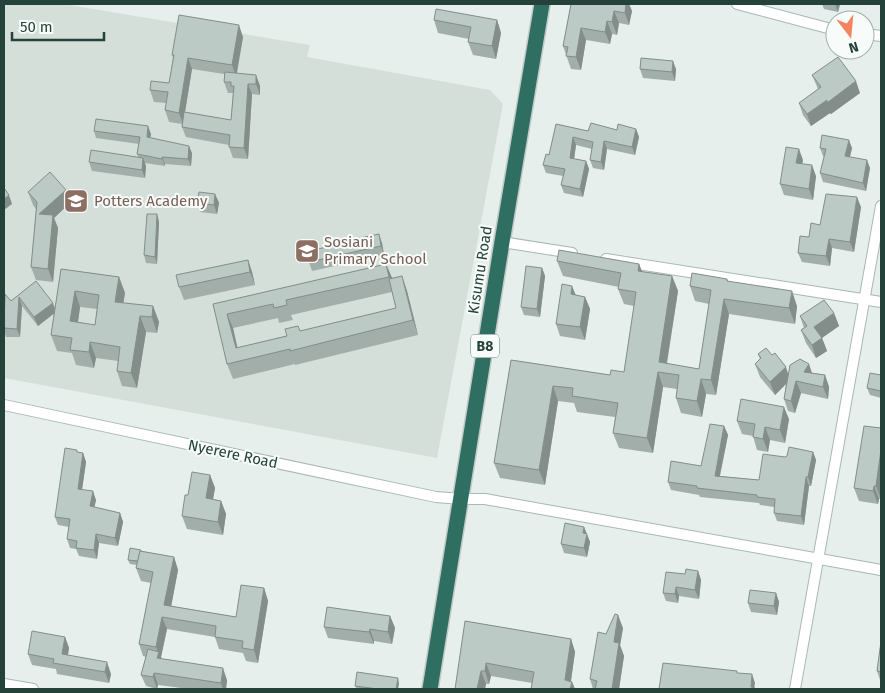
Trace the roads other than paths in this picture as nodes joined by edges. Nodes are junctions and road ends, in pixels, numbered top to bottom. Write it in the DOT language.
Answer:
graph roads {
  1 [pos="542,4"];
  2 [pos="737,4"];
  3 [pos="825,27"];
  4 [pos="881,206"];
  5 [pos="502,242"];
  6 [pos="865,299"];
  7 [pos="881,302"];
  8 [pos="4,405"];
  9 [pos="462,500"];
  10 [pos="818,560"];
  11 [pos="881,570"];
  12 [pos="4,684"];
  13 [pos="33,689"];
  14 [pos="430,689"];
  15 [pos="795,689"];
  1 -- 5 [label="highway, Kisumu Road / B8"];
  2 -- 3 [label="street"];
  4 -- 6 [label="street"];
  5 -- 6 [label="street"];
  5 -- 9 [label="highway, Kisumu Road / B8"];
  6 -- 7 [label="street"];
  6 -- 10 [label="street"];
  8 -- 9 [label="street, Nyerere Road"];
  9 -- 10 [label="street, Nyerere Road"];
  9 -- 14 [label="highway, Kisumu Road / B8"];
  10 -- 11 [label="street, Nyerere Road"];
  10 -- 15 [label="street"];
  12 -- 13 [label="street"];
}
